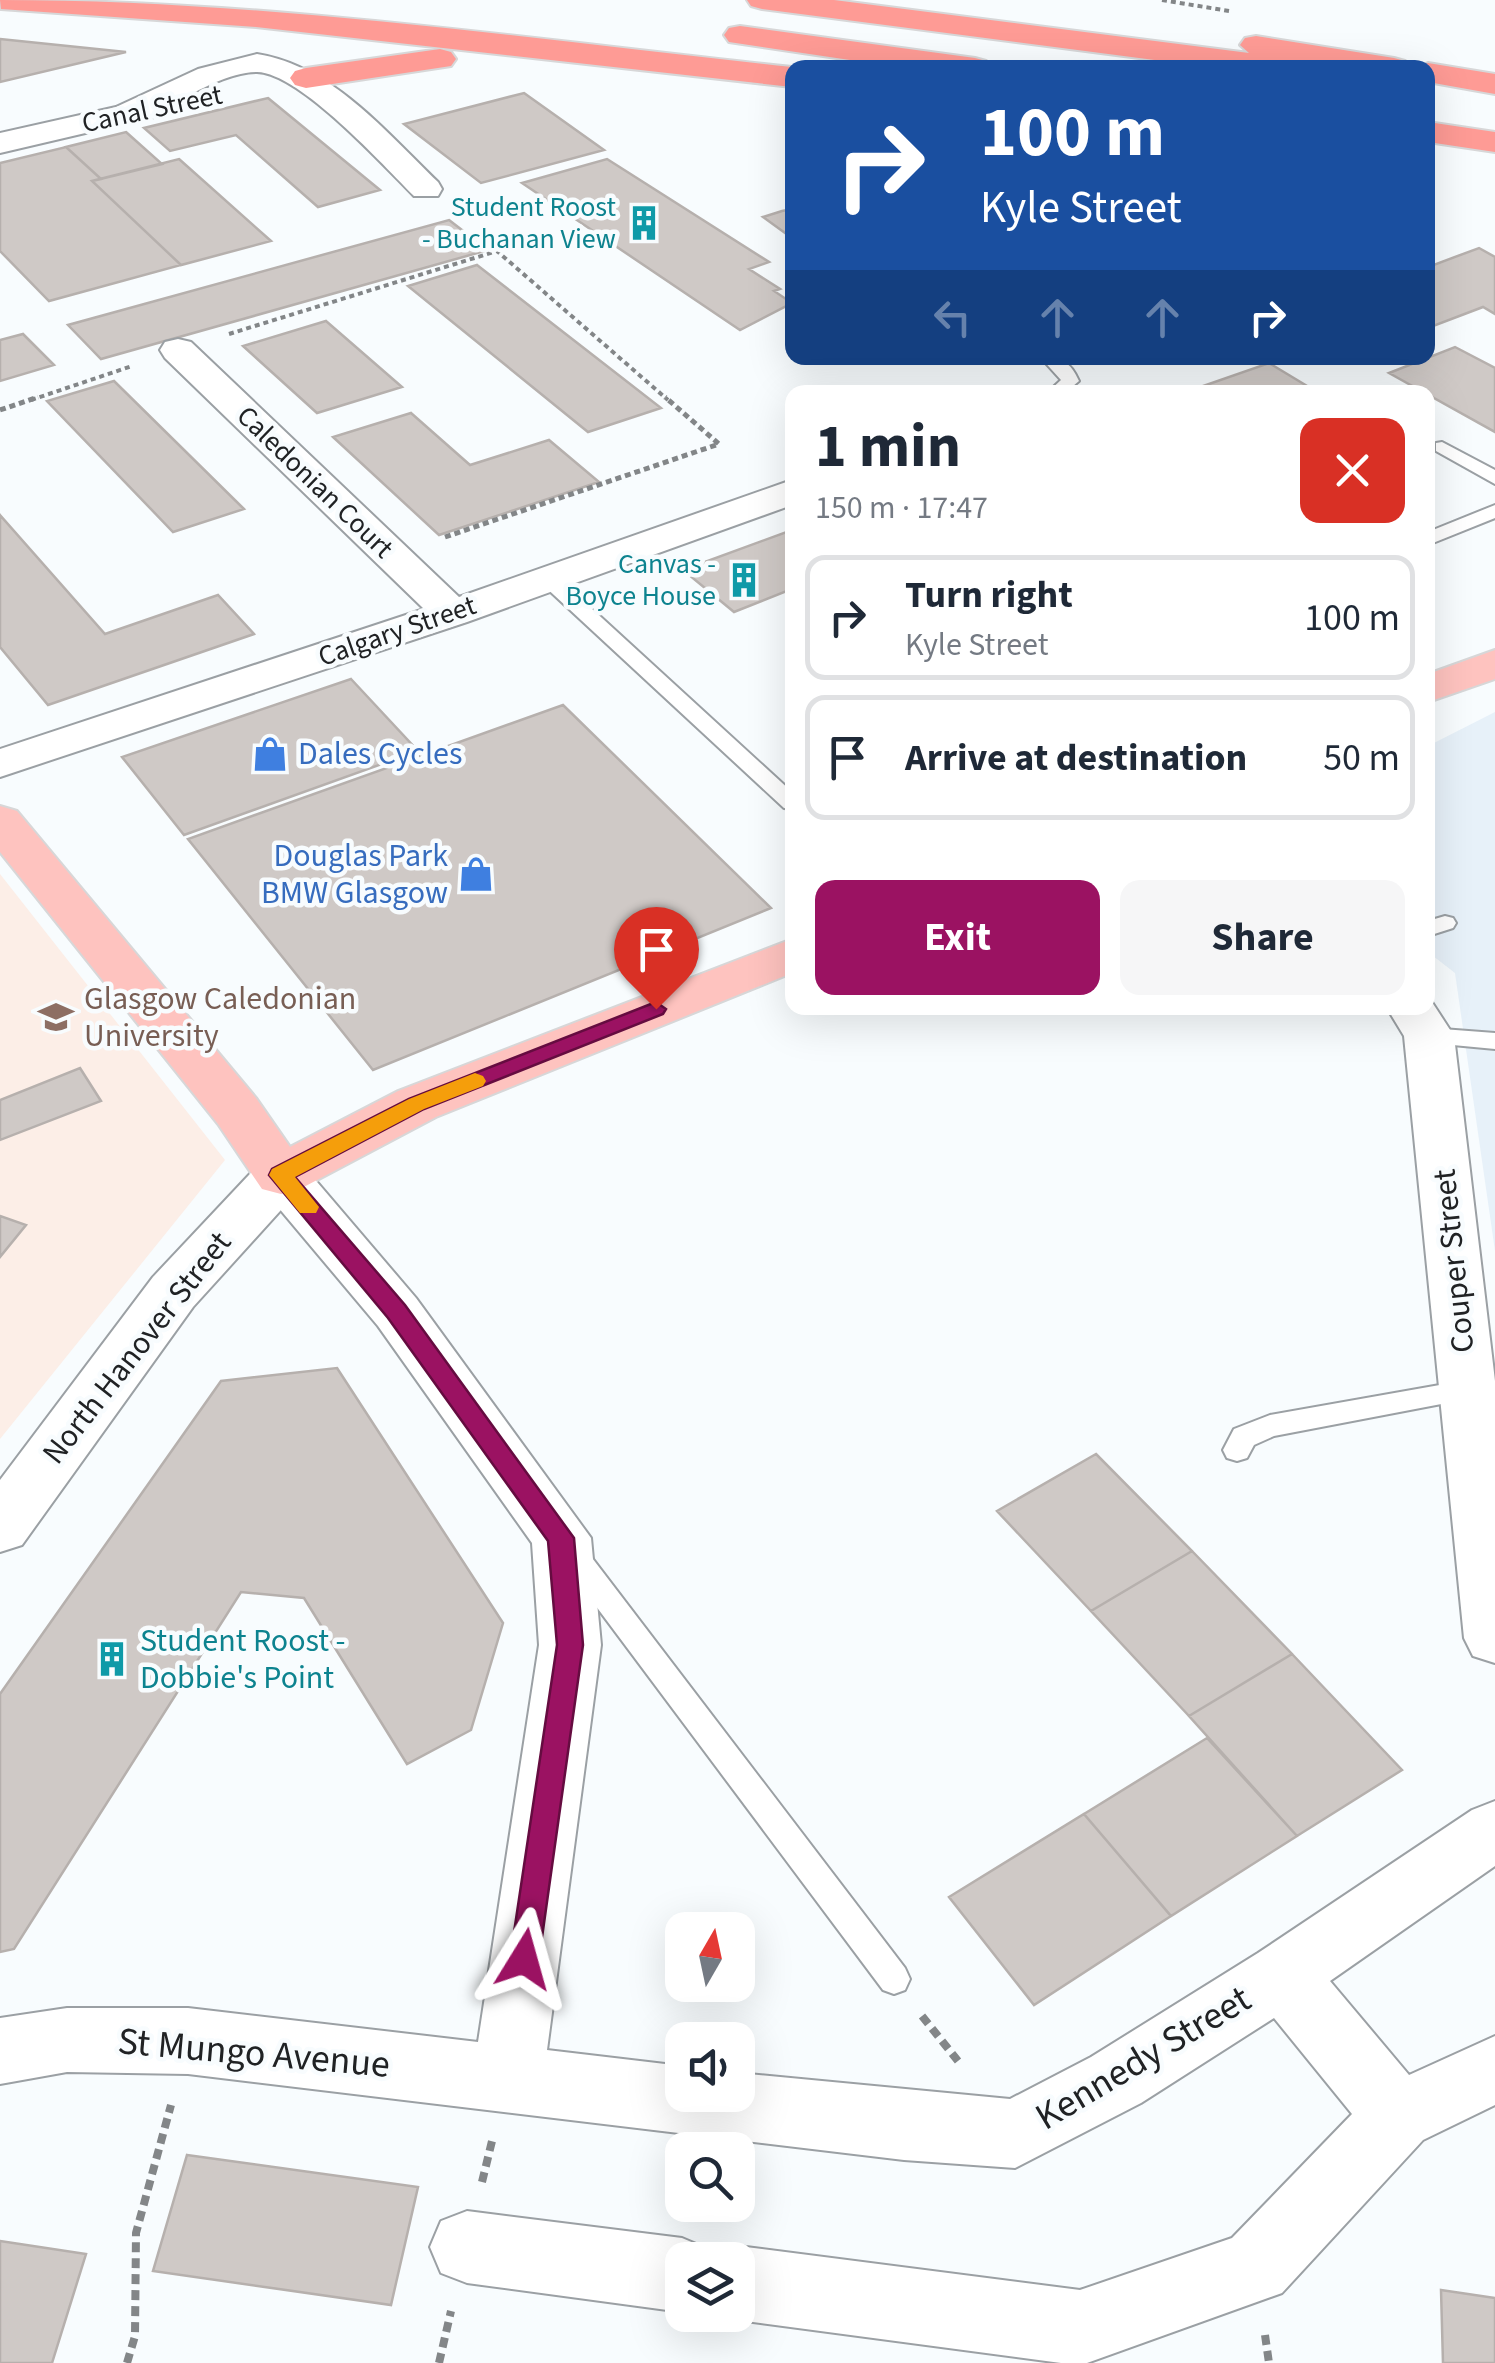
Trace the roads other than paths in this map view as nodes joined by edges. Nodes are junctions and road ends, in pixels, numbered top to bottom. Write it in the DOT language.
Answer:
graph roads {
  1 [pos="1,0"];
  2 [pos="762,0"];
  3 [pos="942,0"];
  4 [pos="705,30"];
  5 [pos="598,54"];
  6 [pos="918,60"];
  7 [pos="1231,60"];
  8 [pos="1347,60"];
  9 [pos="1435,74"];
  10 [pos="785,76"];
  11 [pos="306,78"];
  12 [pos="1495,84"];
  13 [pos="1435,87"];
  14 [pos="1495,95"];
  15 [pos="1435,133"];
  16 [pos="3,139"];
  17 [pos="1495,142"];
  18 [pos="1435,152"];
  19 [pos="1495,159"];
  20 [pos="426,188"];
  21 [pos="178,350"];
  22 [pos="1060,365"];
  23 [pos="1065,385"];
  24 [pos="1442,447"];
  25 [pos="1495,478"];
  26 [pos="785,495"];
  27 [pos="1495,510"];
  28 [pos="1435,536"];
  29 [pos="548,580"];
  30 [pos="452,612"];
  31 [pos="1495,663"];
  32 [pos="1435,686"];
  33 [pos="0,764"];
  34 [pos="785,796"];
  35 [pos="0,821"];
  36 [pos="785,958"];
  37 [pos="1420,1022"];
  38 [pos="1495,1041"];
  39 [pos="280,1175"];
  40 [pos="1468,1390"];
  41 [pos="1237,1450"];
  42 [pos="0,1527"];
  43 [pos="561,1538"];
  44 [pos="1495,1638"];
  45 [pos="1495,1830"];
  46 [pos="1282,1975"];
  47 [pos="894,1979"];
  48 [pos="0,2051"];
  49 [pos="1495,2069"];
  50 [pos="508,2077"];
  51 [pos="1398,2116"];
  52 [pos="467,2246"];
  53 [pos="665,2273"];
  54 [pos="755,2285"];
  1 -- 5 [label="highway"];
  2 -- 7 [label="highway"];
  3 -- 8 [label="highway"];
  4 -- 6 [label="highway"];
  5 -- 10 [label="highway"];
  5 -- 11 [label="highway"];
  9 -- 12 [label="highway"];
  11 -- 16 [label="street, Canal Street"];
  11 -- 20 [label="street"];
  13 -- 14 [label="highway"];
  15 -- 17 [label="highway"];
  18 -- 19 [label="highway"];
  21 -- 30 [label="street, Caledonian Court"];
  22 -- 23 [label="lane"];
  24 -- 25 [label="lane"];
  26 -- 29 [label="street, Calgary Street"];
  27 -- 28 [label="lane"];
  29 -- 30 [label="street, Calgary Street"];
  29 -- 34 [label="lane"];
  30 -- 33 [label="street, Calgary Street"];
  31 -- 32 [label="main road"];
  35 -- 39 [label="main road"];
  36 -- 39 [label="main road"];
  37 -- 38 [label="lane"];
  37 -- 40 [label="street, Couper Street"];
  39 -- 42 [label="street, North Hanover Street"];
  39 -- 43 [label="street"];
  40 -- 41 [label="lane"];
  40 -- 44 [label="street, Couper Street"];
  43 -- 47 [label="lane"];
  43 -- 50 [label="street"];
  45 -- 46 [label="street, Kennedy Street"];
  46 -- 50 [label="street, Kennedy Street"];
  46 -- 51 [label="street"];
  48 -- 50 [label="street, St Mungo Avenue"];
  49 -- 51 [label="street"];
  51 -- 54 [label="street"];
  52 -- 53 [label="street"];
}
